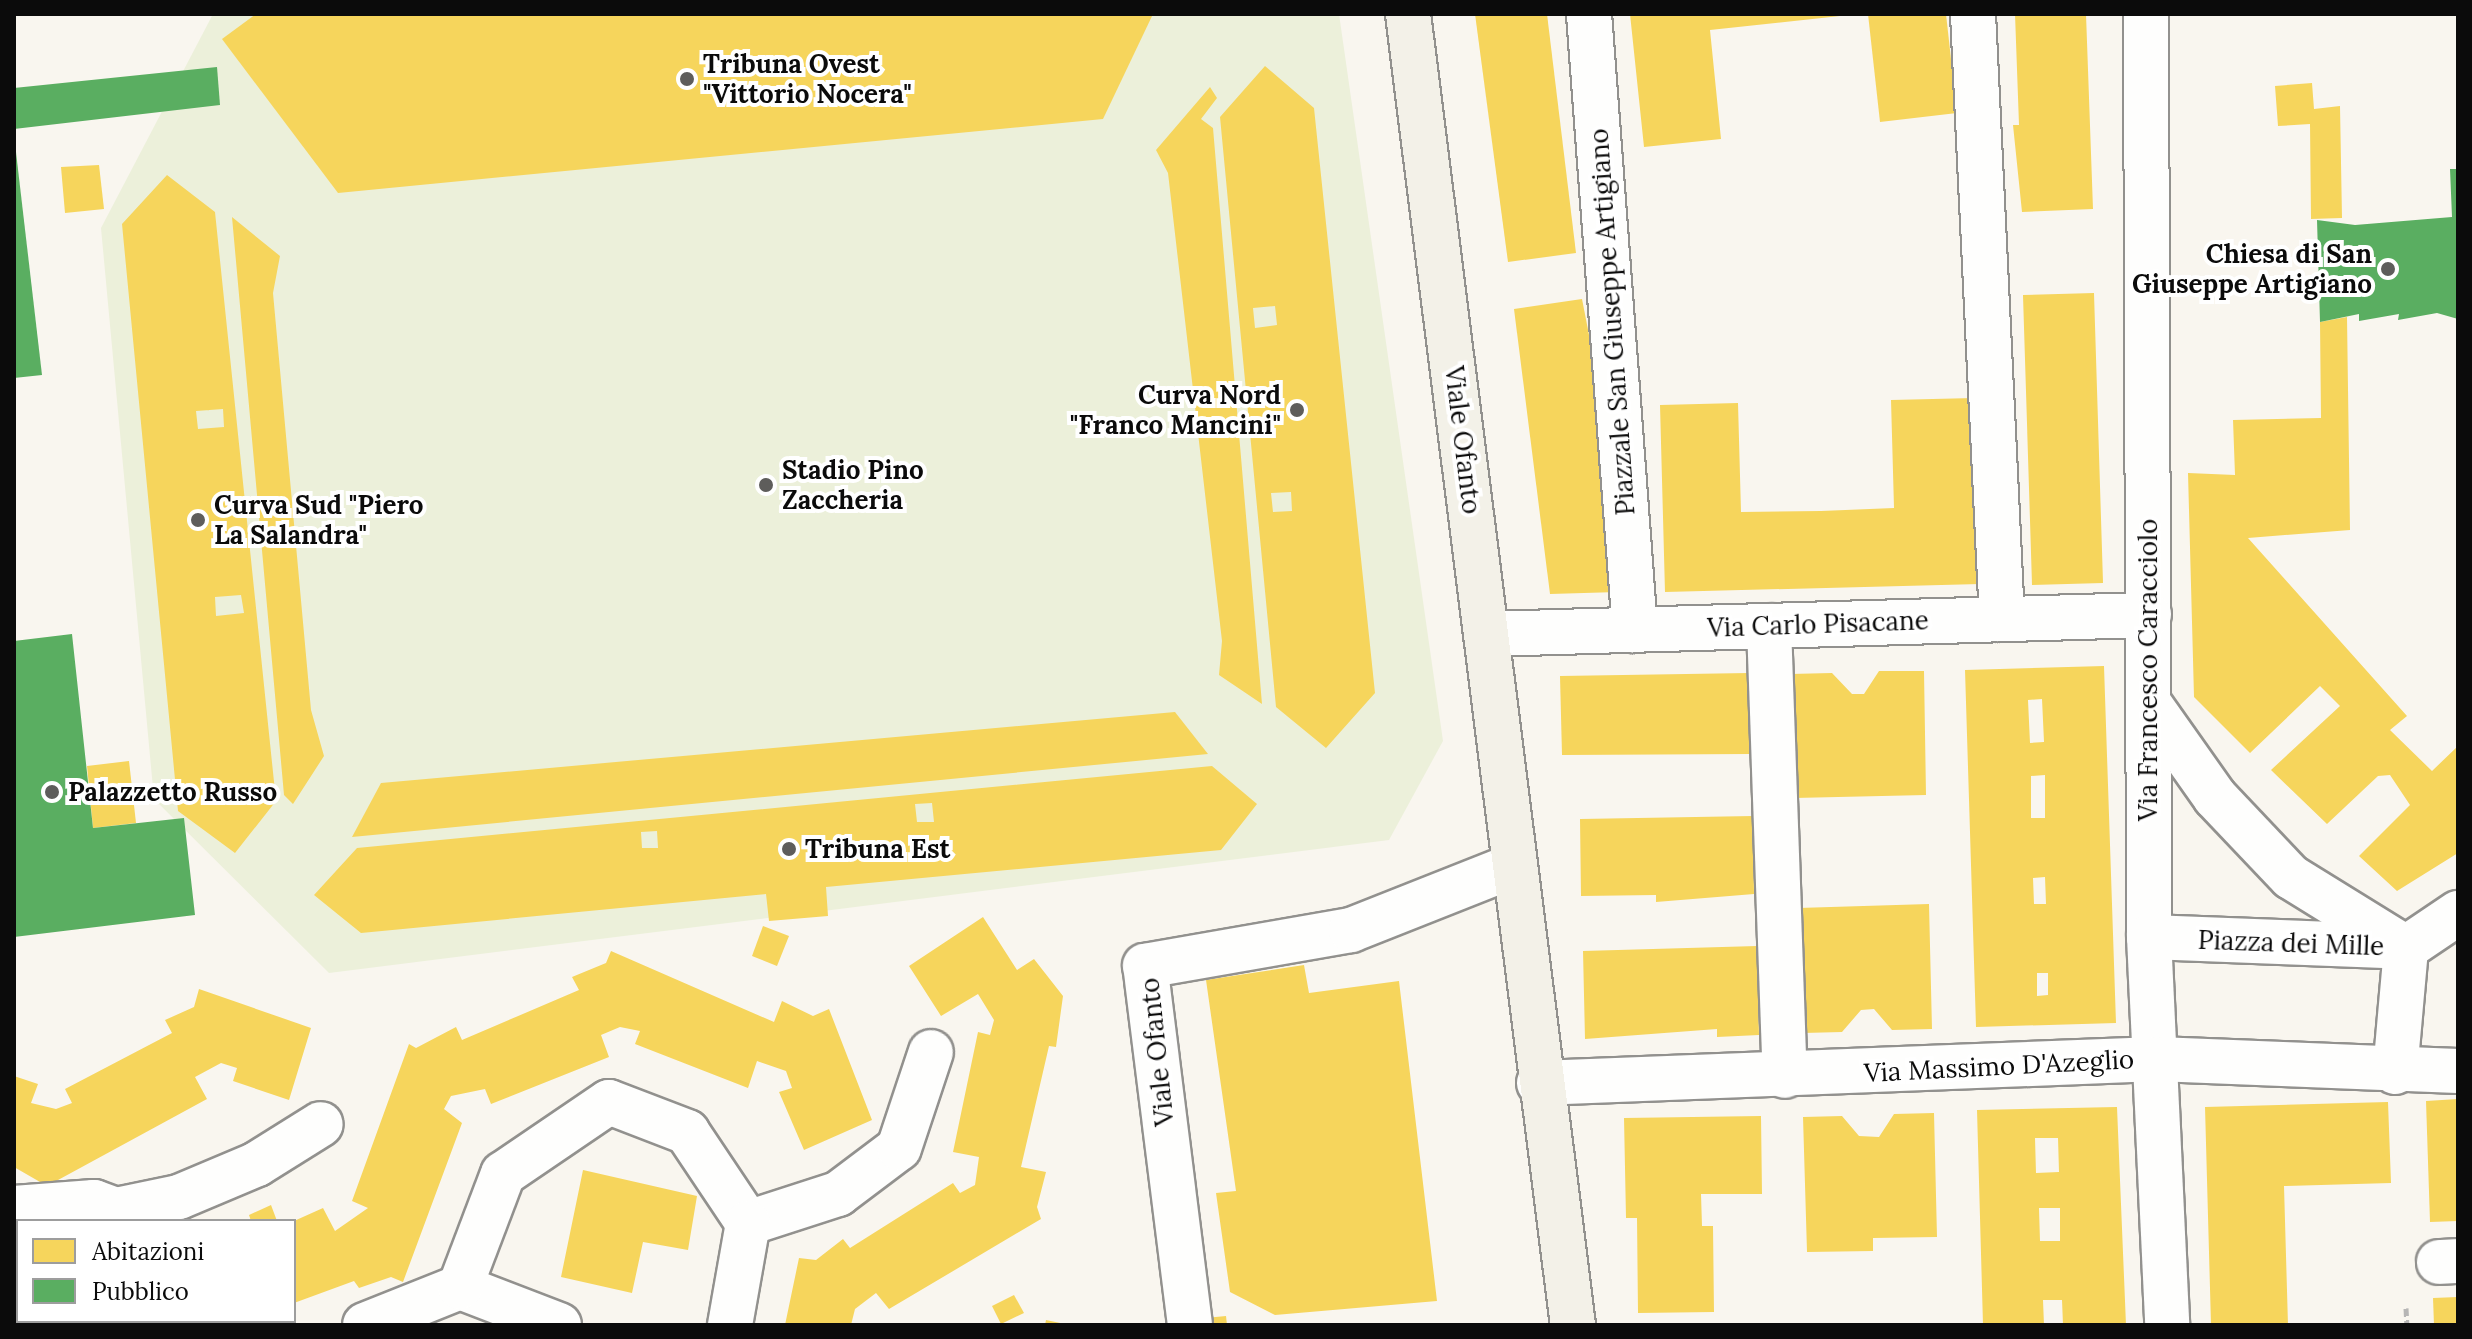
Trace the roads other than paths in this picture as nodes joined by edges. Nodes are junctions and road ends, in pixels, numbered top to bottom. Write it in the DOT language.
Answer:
graph roads {
  1 [pos="1408,14"];
  2 [pos="1589,14"];
  3 [pos="1973,14"];
  4 [pos="2146,14"];
  5 [pos="2149,615"];
  6 [pos="2002,619"];
  7 [pos="1769,626"];
  8 [pos="1635,630"];
  9 [pos="1488,634"];
  10 [pos="2148,702"];
  11 [pos="1513,866"];
  12 [pos="2458,913"];
  13 [pos="2149,937"];
  14 [pos="2406,948"];
  15 [pos="931,1052"];
  16 [pos="2157,1059"];
  17 [pos="2458,1071"];
  18 [pos="2395,1072"];
  19 [pos="1785,1076"];
  20 [pos="1539,1083"];
  21 [pos="321,1124"];
  22 [pos="14,1208"];
  23 [pos="119,1216"];
  24 [pos="748,1223"];
  25 [pos="460,1287"];
  26 [pos="365,1325"];
  27 [pos="559,1325"];
  28 [pos="730,1325"];
  29 [pos="1190,1325"];
  30 [pos="1573,1325"];
  31 [pos="2167,1325"];
  1 -- 9 [label="main road, Viale Ofanto"];
  2 -- 8 [label="street, Piazzale San Giuseppe Artigiano"];
  3 -- 6 [label="street"];
  4 -- 5 [label="street, Via Francesco Caracciolo"];
  5 -- 6 [label="street, Via Carlo Pisacane"];
  5 -- 10 [label="street, Via Francesco Caracciolo"];
  6 -- 7 [label="street, Via Carlo Pisacane"];
  7 -- 8 [label="street, Via Carlo Pisacane"];
  7 -- 19 [label="street"];
  8 -- 9 [label="street, Via Carlo Pisacane"];
  9 -- 11 [label="main road, Viale Ofanto"];
  10 -- 13 [label="street, Via Francesco Caracciolo"];
  10 -- 14 [label="street, Piazza dei Mille"];
  11 -- 20 [label="main road, Viale Ofanto"];
  11 -- 29 [label="street, Viale Ofanto"];
  12 -- 14 [label="street"];
  13 -- 14 [label="street, Piazza dei Mille"];
  13 -- 16 [label="street, Via Francesco Caracciolo"];
  14 -- 18 [label="street"];
  15 -- 24 [label="street"];
  16 -- 18 [label="street, Via Massimo D'Azeglio"];
  16 -- 19 [label="street, Via Massimo D'Azeglio"];
  16 -- 31 [label="street, Via Francesco Caracciolo"];
  17 -- 18 [label="street, Via Massimo D'Azeglio"];
  19 -- 20 [label="street, Via Massimo D'Azeglio"];
  20 -- 30 [label="main road, Viale Ofanto"];
  21 -- 23 [label="street"];
  22 -- 23 [label="street"];
  24 -- 25 [label="street"];
  24 -- 28 [label="street"];
  25 -- 26 [label="street"];
  25 -- 27 [label="street"];
}
